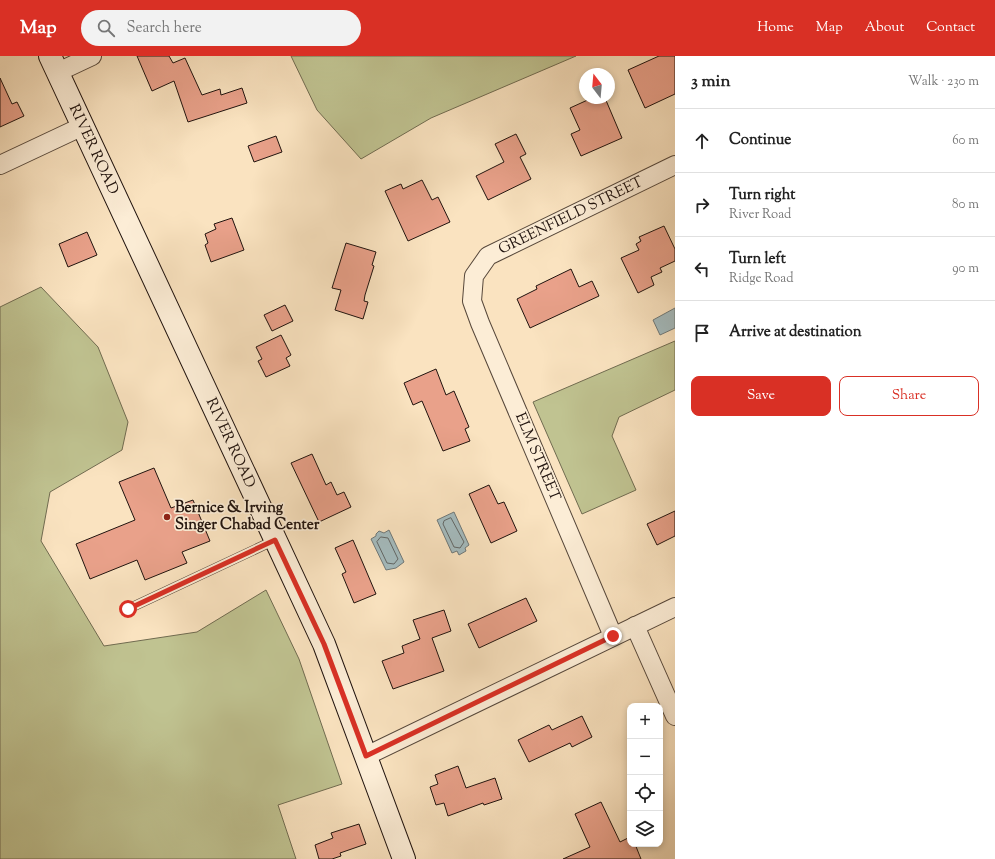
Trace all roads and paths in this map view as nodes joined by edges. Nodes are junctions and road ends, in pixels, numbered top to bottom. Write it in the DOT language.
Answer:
graph roads {
  1 [pos="92,56"];
  2 [pos="54,64"];
  3 [pos="83,126"];
  4 [pos="0,165"];
  5 [pos="675,165"];
  6 [pos="474,276"];
  7 [pos="275,540"];
  8 [pos="675,607"];
  9 [pos="128,609"];
  10 [pos="634,626"];
  11 [pos="613,636"];
  12 [pos="675,716"];
  13 [pos="366,756"];
  14 [pos="404,859"];
  1 -- 2 [label="street"];
  2 -- 3 [label="street, RIVER ROAD"];
  3 -- 4 [label="street"];
  3 -- 7 [label="street, RIVER ROAD"];
  5 -- 6 [label="street, GREENFIELD STREET"];
  6 -- 11 [label="street, ELM STREET"];
  7 -- 9 [label="lane"];
  7 -- 13 [label="street, RIVER ROAD"];
  8 -- 10 [label="street"];
  10 -- 11 [label="street"];
  10 -- 12 [label="street"];
  11 -- 13 [label="street"];
  13 -- 14 [label="street, RIVER ROAD"];
}
